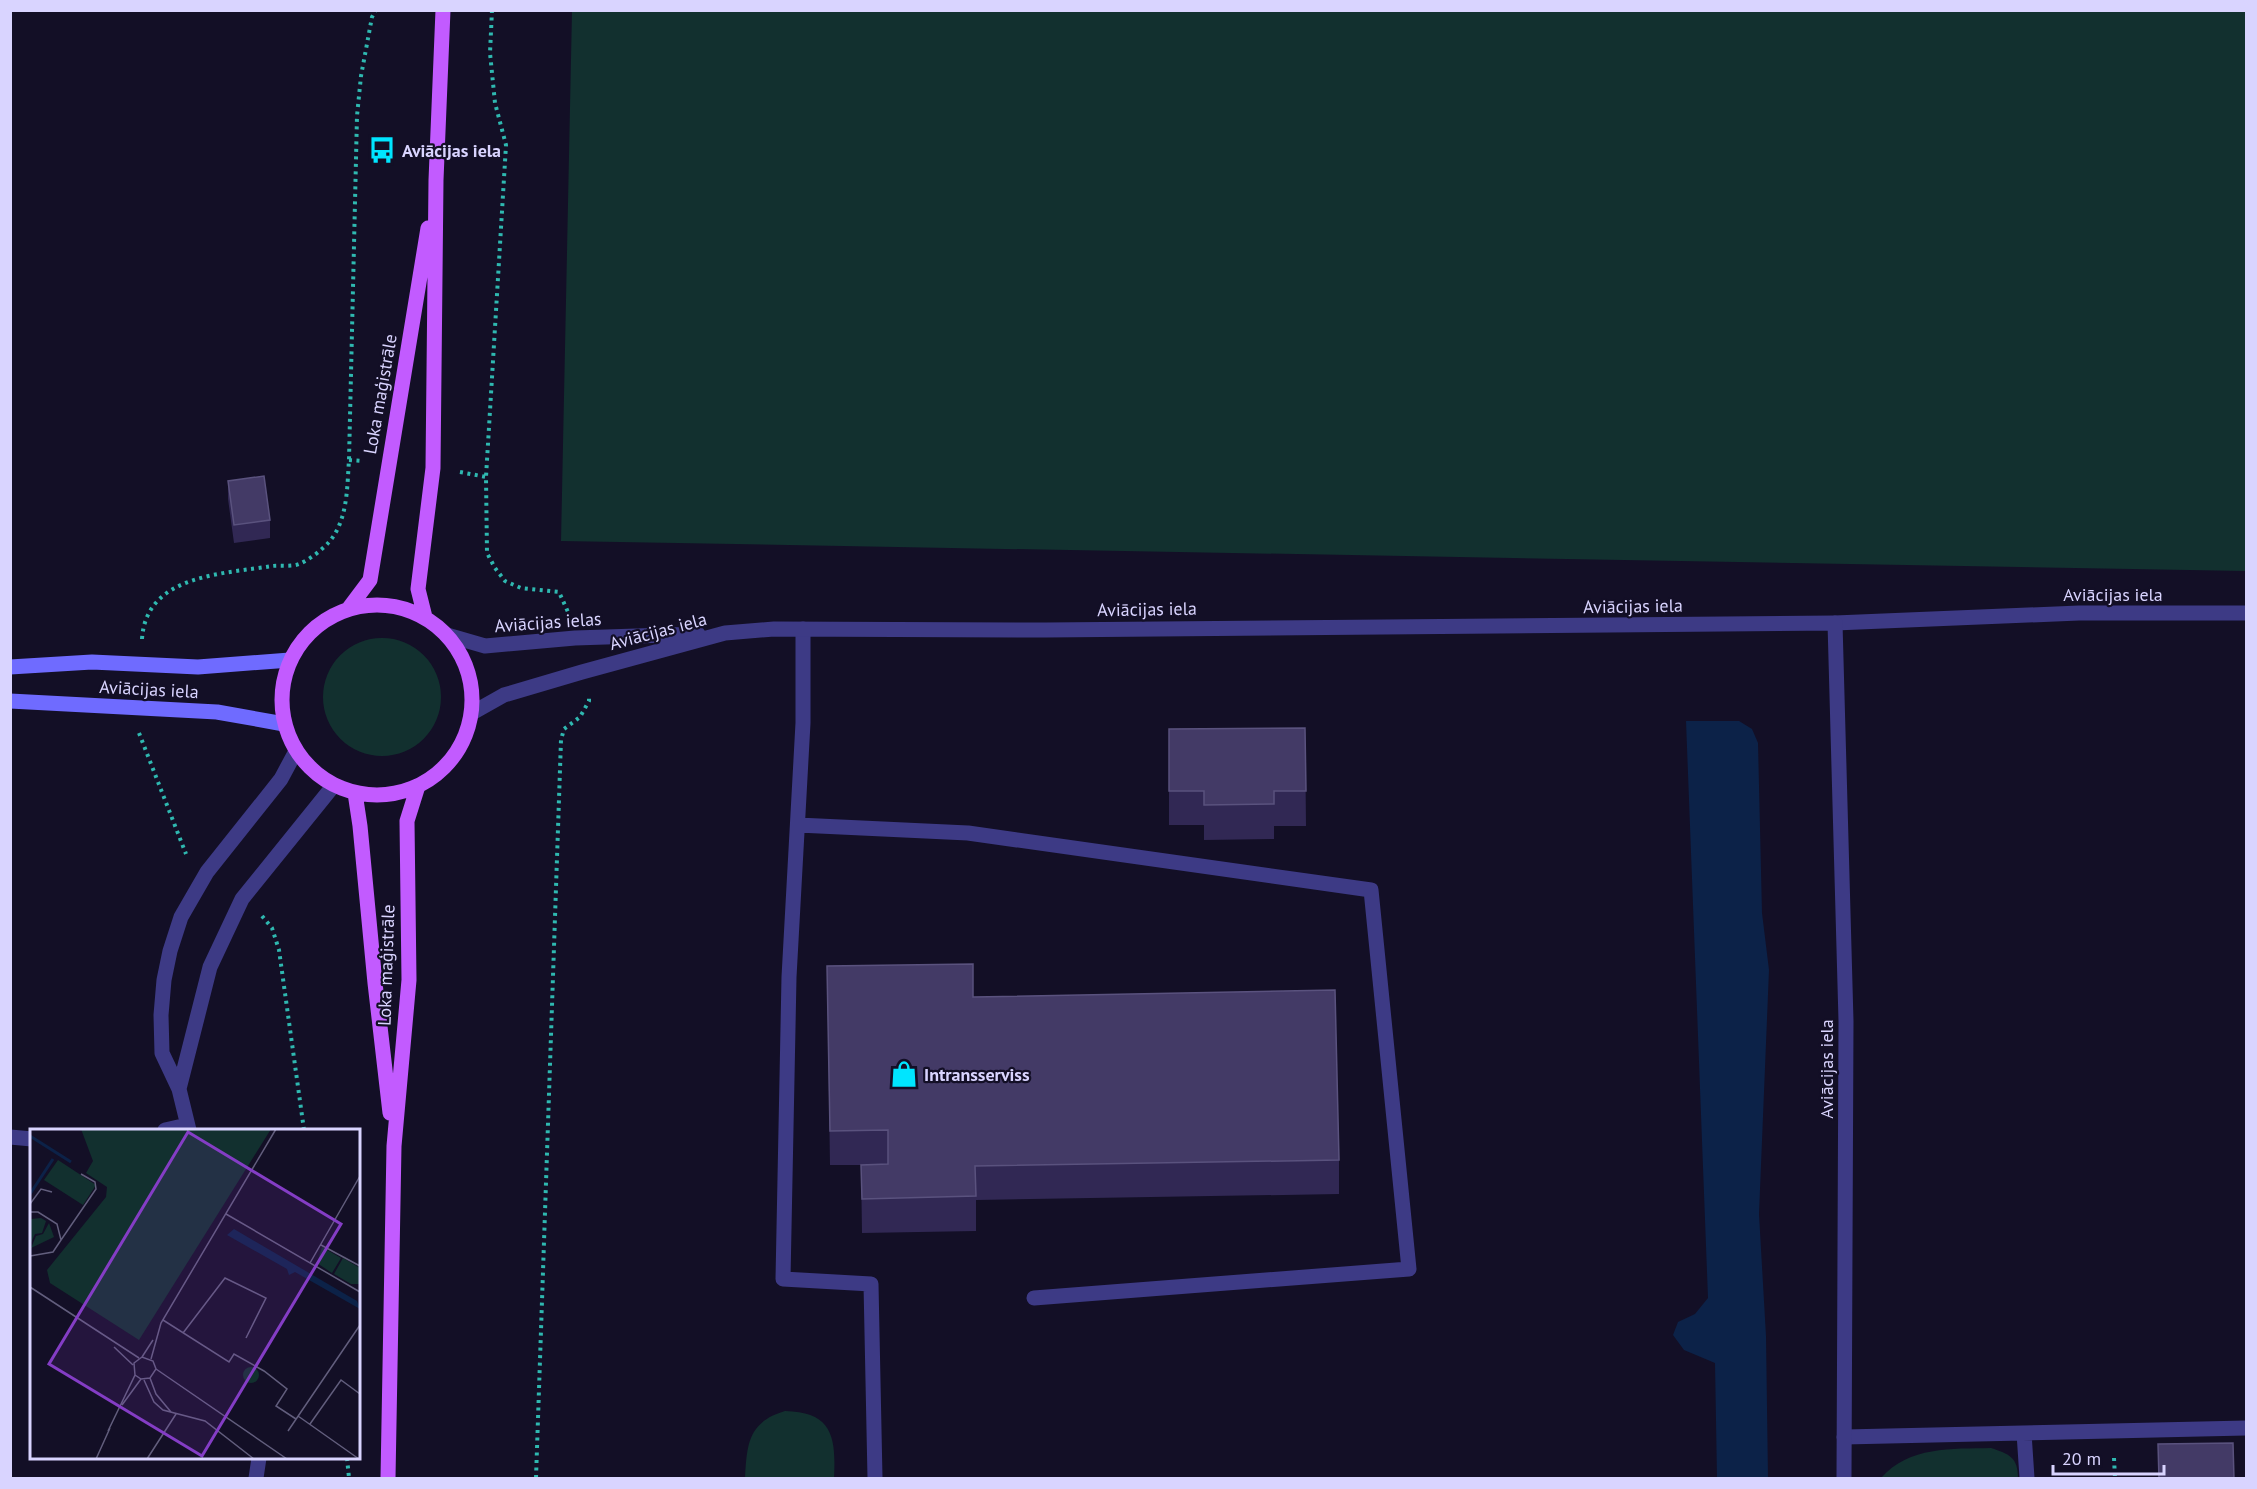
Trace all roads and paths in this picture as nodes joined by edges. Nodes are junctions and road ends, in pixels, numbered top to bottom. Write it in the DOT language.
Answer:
graph roads {
  1 [pos="376,10"];
  2 [pos="443,10"];
  3 [pos="492,10"];
  4 [pos="435,180"];
  5 [pos="350,608"];
  6 [pos="2247,613"];
  7 [pos="425,617"];
  8 [pos="1835,623"];
  9 [pos="142,629"];
  10 [pos="802,629"];
  11 [pos="725,633"];
  12 [pos="447,635"];
  13 [pos="575,638"];
  14 [pos="290,660"];
  15 [pos="10,667"];
  16 [pos="582,672"];
  17 [pos="10,701"];
  18 [pos="472,713"];
  19 [pos="284,724"];
  20 [pos="296,751"];
  21 [pos="334,785"];
  22 [pos="418,786"];
  23 [pos="355,793"];
  24 [pos="798,825"];
  25 [pos="179,1089"];
  26 [pos="188,1128"];
  27 [pos="10,1137"];
  28 [pos="30,1139"];
  29 [pos="394,1146"];
  30 [pos="1034,1298"];
  31 [pos="2247,1428"];
  32 [pos="2024,1433"];
  33 [pos="1844,1437"];
  34 [pos="259,1459"];
  35 [pos="347,1459"];
  36 [pos="256,1479"];
  37 [pos="349,1479"];
  38 [pos="388,1479"];
  39 [pos="536,1479"];
  40 [pos="875,1479"];
  41 [pos="1845,1479"];
  42 [pos="2027,1479"];
  1 -- 9 [label="path"];
  2 -- 4 [label="main road, Loka maģistrāle"];
  3 -- 13 [label="path"];
  4 -- 5 [label="main road, Loka maģistrāle"];
  4 -- 7 [label="main road, Loka maģistrāle"];
  5 -- 7 [label="main road"];
  5 -- 14 [label="main road"];
  6 -- 8 [label="street, Aviācijas iela"];
  7 -- 12 [label="main road"];
  8 -- 10 [label="street, Aviācijas iela"];
  8 -- 33 [label="street, Aviācijas iela"];
  10 -- 11 [label="street, Aviācijas iela"];
  10 -- 24 [label="street"];
  11 -- 13 [label="street, Aviācijas ielas"];
  11 -- 16 [label="street, Aviācijas iela"];
  12 -- 13 [label="street, Aviācijas ielas"];
  12 -- 18 [label="main road"];
  14 -- 15 [label="main road"];
  14 -- 19 [label="main road"];
  16 -- 18 [label="street, Aviācijas iela"];
  16 -- 39 [label="path"];
  17 -- 19 [label="main road, Aviācijas iela"];
  18 -- 22 [label="main road"];
  19 -- 20 [label="main road"];
  20 -- 21 [label="main road"];
  20 -- 25 [label="street"];
  21 -- 23 [label="main road"];
  21 -- 25 [label="street"];
  22 -- 23 [label="main road"];
  22 -- 29 [label="main road, Loka maģistrāle"];
  23 -- 29 [label="main road, Loka maģistrāle"];
  24 -- 30 [label="street"];
  24 -- 40 [label="street"];
  25 -- 26 [label="street"];
  27 -- 28 [label="street"];
  29 -- 38 [label="main road, Loka maģistrāle"];
  31 -- 32 [label="street"];
  32 -- 33 [label="street"];
  32 -- 42 [label="street"];
  33 -- 41 [label="street, Aviācijas iela"];
  34 -- 36 [label="street"];
  35 -- 37 [label="path"];
}
